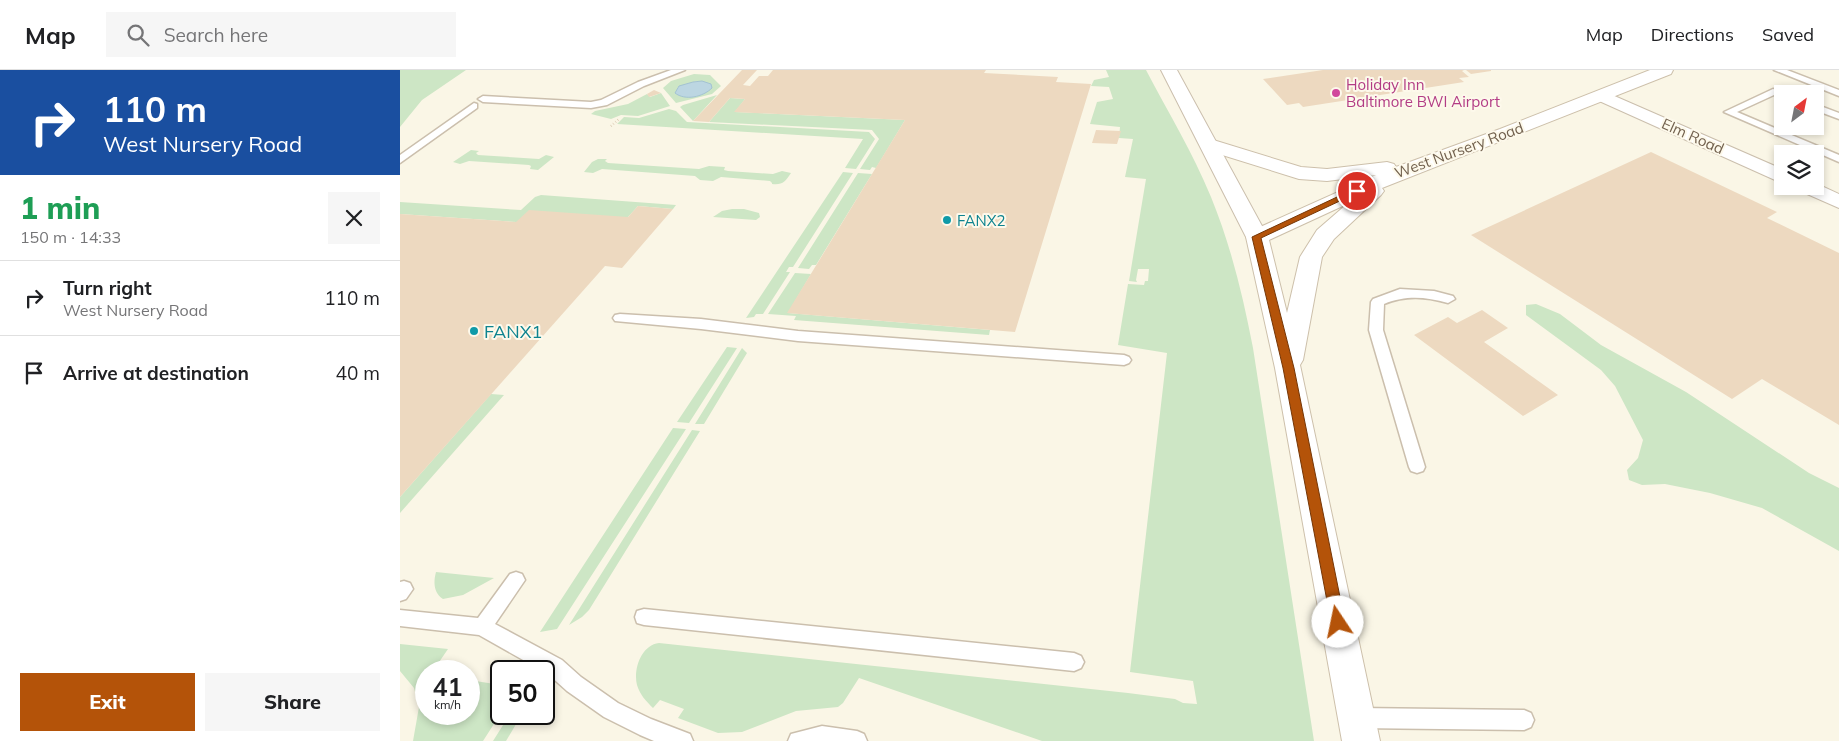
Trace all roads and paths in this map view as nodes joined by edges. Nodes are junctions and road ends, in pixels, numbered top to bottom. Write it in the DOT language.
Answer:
graph roads {
  1 [pos="680,70"];
  2 [pos="1169,70"];
  3 [pos="1665,70"];
  4 [pos="1779,70"];
  5 [pos="1774,92"];
  6 [pos="1839,93"];
  7 [pos="1603,96"];
  8 [pos="483,99"];
  9 [pos="474,106"];
  10 [pos="1824,110"];
  11 [pos="1839,116"];
  12 [pos="622,117"];
  13 [pos="612,126"];
  14 [pos="1774,131"];
  15 [pos="1783,135"];
  16 [pos="1210,145"];
  17 [pos="1839,159"];
  18 [pos="400,160"];
  19 [pos="1421,164"];
  20 [pos="1774,172"];
  21 [pos="1391,176"];
  22 [pos="1824,195"];
  23 [pos="1839,202"];
  24 [pos="1256,237"];
  25 [pos="1448,299"];
  26 [pos="620,318"];
  27 [pos="1124,360"];
  28 [pos="1288,368"];
  29 [pos="1417,467"];
  30 [pos="516,580"];
  31 [pos="644,617"];
  32 [pos="400,618"];
  33 [pos="482,627"];
  34 [pos="1074,662"];
  35 [pos="1524,720"];
  36 [pos="1359,729"];
  37 [pos="683,741"];
  38 [pos="798,741"];
  39 [pos="857,741"];
  1 -- 8 [label="lane"];
  2 -- 16 [label="main road"];
  3 -- 7 [label="main road, West Nursery Road"];
  4 -- 6 [label="lane"];
  5 -- 14 [label="lane"];
  7 -- 19 [label="main road, West Nursery Road"];
  7 -- 20 [label="main road, Elm Road"];
  9 -- 18 [label="lane"];
  10 -- 11 [label="lane"];
  12 -- 13 [label="path"];
  15 -- 17 [label="lane"];
  16 -- 19 [label="main road"];
  16 -- 24 [label="main road"];
  19 -- 21 [label="main road, West Nursery Road"];
  21 -- 24 [label="main road, West Nursery Road"];
  21 -- 28 [label="main road"];
  22 -- 23 [label="main road"];
  24 -- 28 [label="main road"];
  25 -- 29 [label="lane"];
  26 -- 27 [label="lane"];
  28 -- 36 [label="main road"];
  30 -- 33 [label="lane"];
  31 -- 34 [label="lane"];
  32 -- 33 [label="lane"];
  33 -- 37 [label="lane"];
  35 -- 36 [label="lane"];
  38 -- 39 [label="lane"];
}
